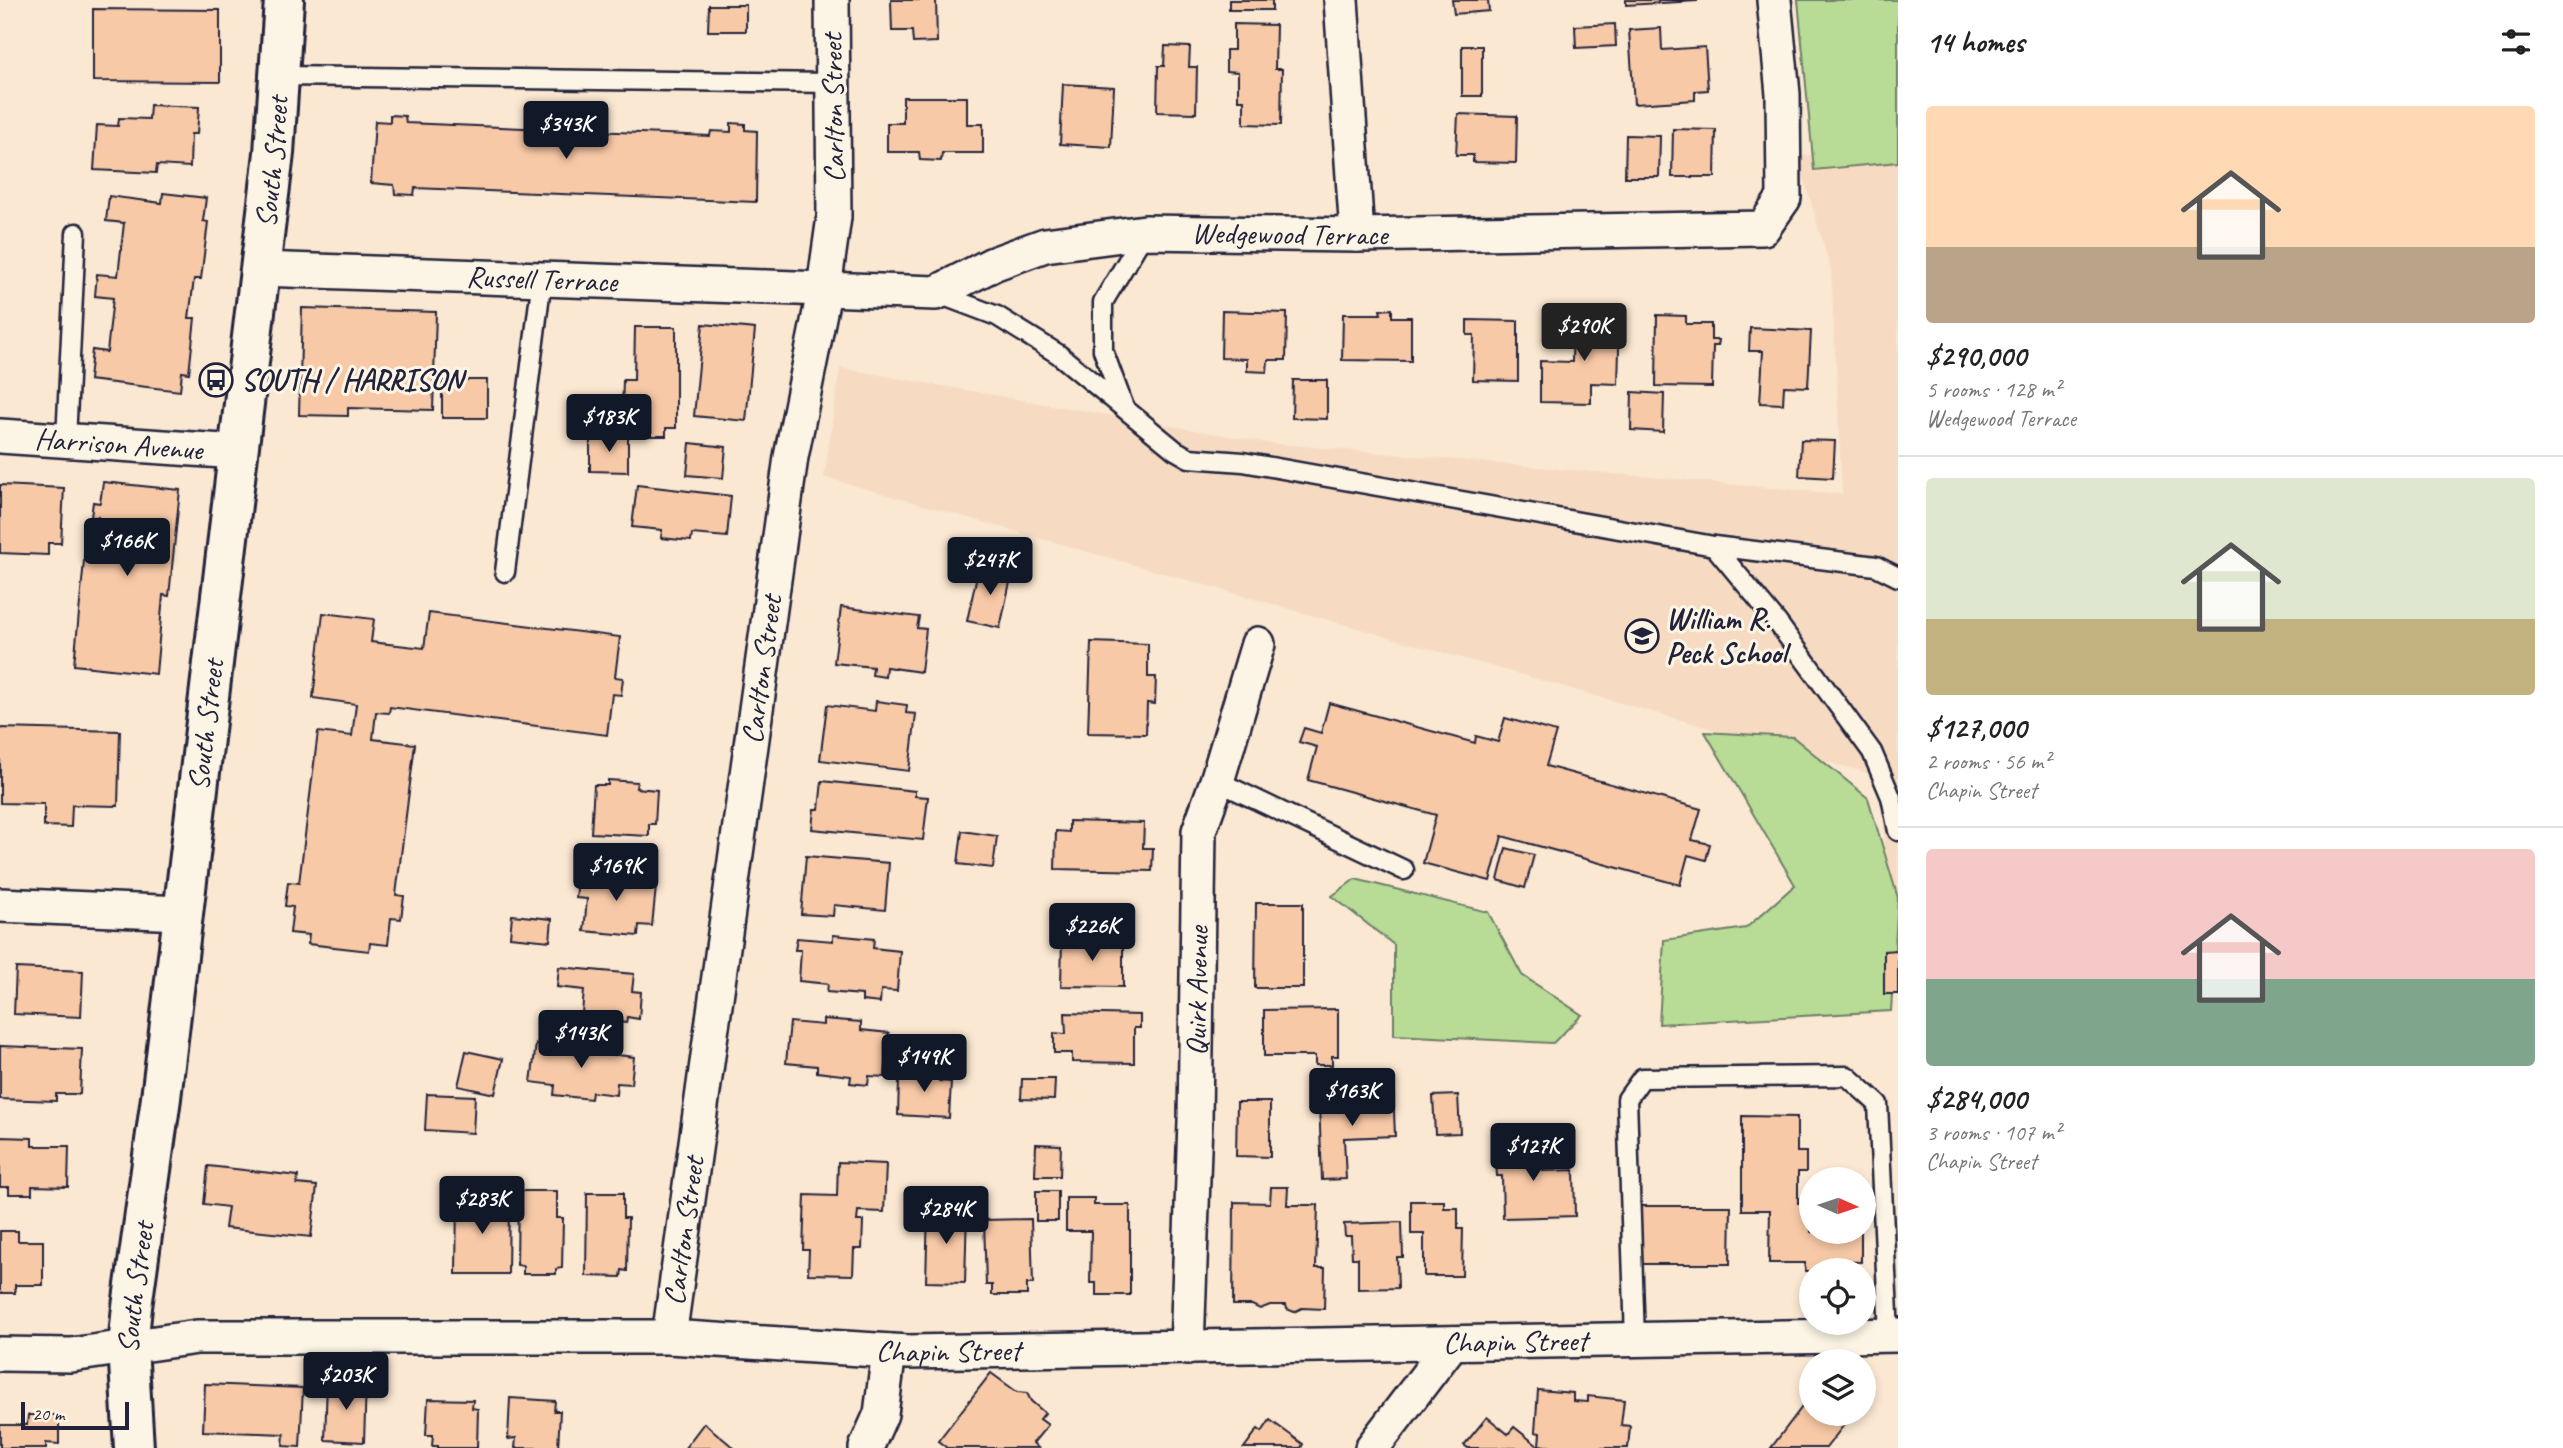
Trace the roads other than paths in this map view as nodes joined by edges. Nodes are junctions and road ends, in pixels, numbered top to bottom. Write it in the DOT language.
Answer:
graph roads {
  1 [pos="284,0"];
  2 [pos="832,0"];
  3 [pos="1341,0"];
  4 [pos="1774,0"];
  5 [pos="279,76"];
  6 [pos="834,83"];
  7 [pos="1145,232"];
  8 [pos="76,233"];
  9 [pos="1357,236"];
  10 [pos="260,269"];
  11 [pos="542,278"];
  12 [pos="824,288"];
  13 [pos="936,293"];
  14 [pos="1124,407"];
  15 [pos="0,436"];
  16 [pos="66,440"];
  17 [pos="238,452"];
  18 [pos="1714,546"];
  19 [pos="505,572"];
  20 [pos="1898,577"];
  21 [pos="1258,644"];
  22 [pos="1217,781"];
  23 [pos="1898,831"];
  24 [pos="1404,870"];
  25 [pos="0,905"];
  26 [pos="182,913"];
  27 [pos="1894,1335"];
  28 [pos="669,1338"];
  29 [pos="1634,1340"];
  30 [pos="1452,1343"];
  31 [pos="128,1346"];
  32 [pos="1187,1348"];
  33 [pos="889,1351"];
  34 [pos="0,1354"];
  35 [pos="134,1448"];
  36 [pos="866,1448"];
  37 [pos="1372,1448"];
  1 -- 5 [label="main road, South Street"];
  2 -- 6 [label="street, Carlton Street"];
  3 -- 9 [label="street"];
  4 -- 9 [label="street, Wedgewood Terrace"];
  5 -- 6 [label="lane"];
  5 -- 10 [label="main road, South Street"];
  6 -- 12 [label="street, Carlton Street"];
  7 -- 9 [label="street, Wedgewood Terrace"];
  7 -- 13 [label="street, Wedgewood Terrace"];
  7 -- 14 [label="lane"];
  8 -- 16 [label="lane"];
  10 -- 11 [label="street, Russell Terrace"];
  10 -- 17 [label="main road, South Street"];
  11 -- 12 [label="street, Russell Terrace"];
  11 -- 19 [label="lane"];
  12 -- 13 [label="street, Wedgewood Terrace"];
  12 -- 28 [label="street, Carlton Street"];
  13 -- 14 [label="lane"];
  14 -- 18 [label="lane"];
  15 -- 16 [label="street, Harrison Avenue"];
  16 -- 17 [label="street, Harrison Avenue"];
  17 -- 26 [label="main road, South Street"];
  18 -- 20 [label="lane"];
  18 -- 23 [label="lane"];
  21 -- 22 [label="street, Quirk Avenue"];
  22 -- 24 [label="lane"];
  22 -- 32 [label="street, Quirk Avenue"];
  25 -- 26 [label="street"];
  26 -- 31 [label="main road, South Street"];
  27 -- 29 [label="street, Chapin Street"];
  27 -- 29 [label="lane"];
  28 -- 31 [label="street, Chapin Street"];
  28 -- 33 [label="street, Chapin Street"];
  29 -- 30 [label="street, Chapin Street"];
  30 -- 32 [label="street, Chapin Street"];
  30 -- 37 [label="street"];
  31 -- 34 [label="street, Chapin Street"];
  31 -- 35 [label="main road, South Street"];
  32 -- 33 [label="street, Chapin Street"];
  33 -- 36 [label="street"];
}
